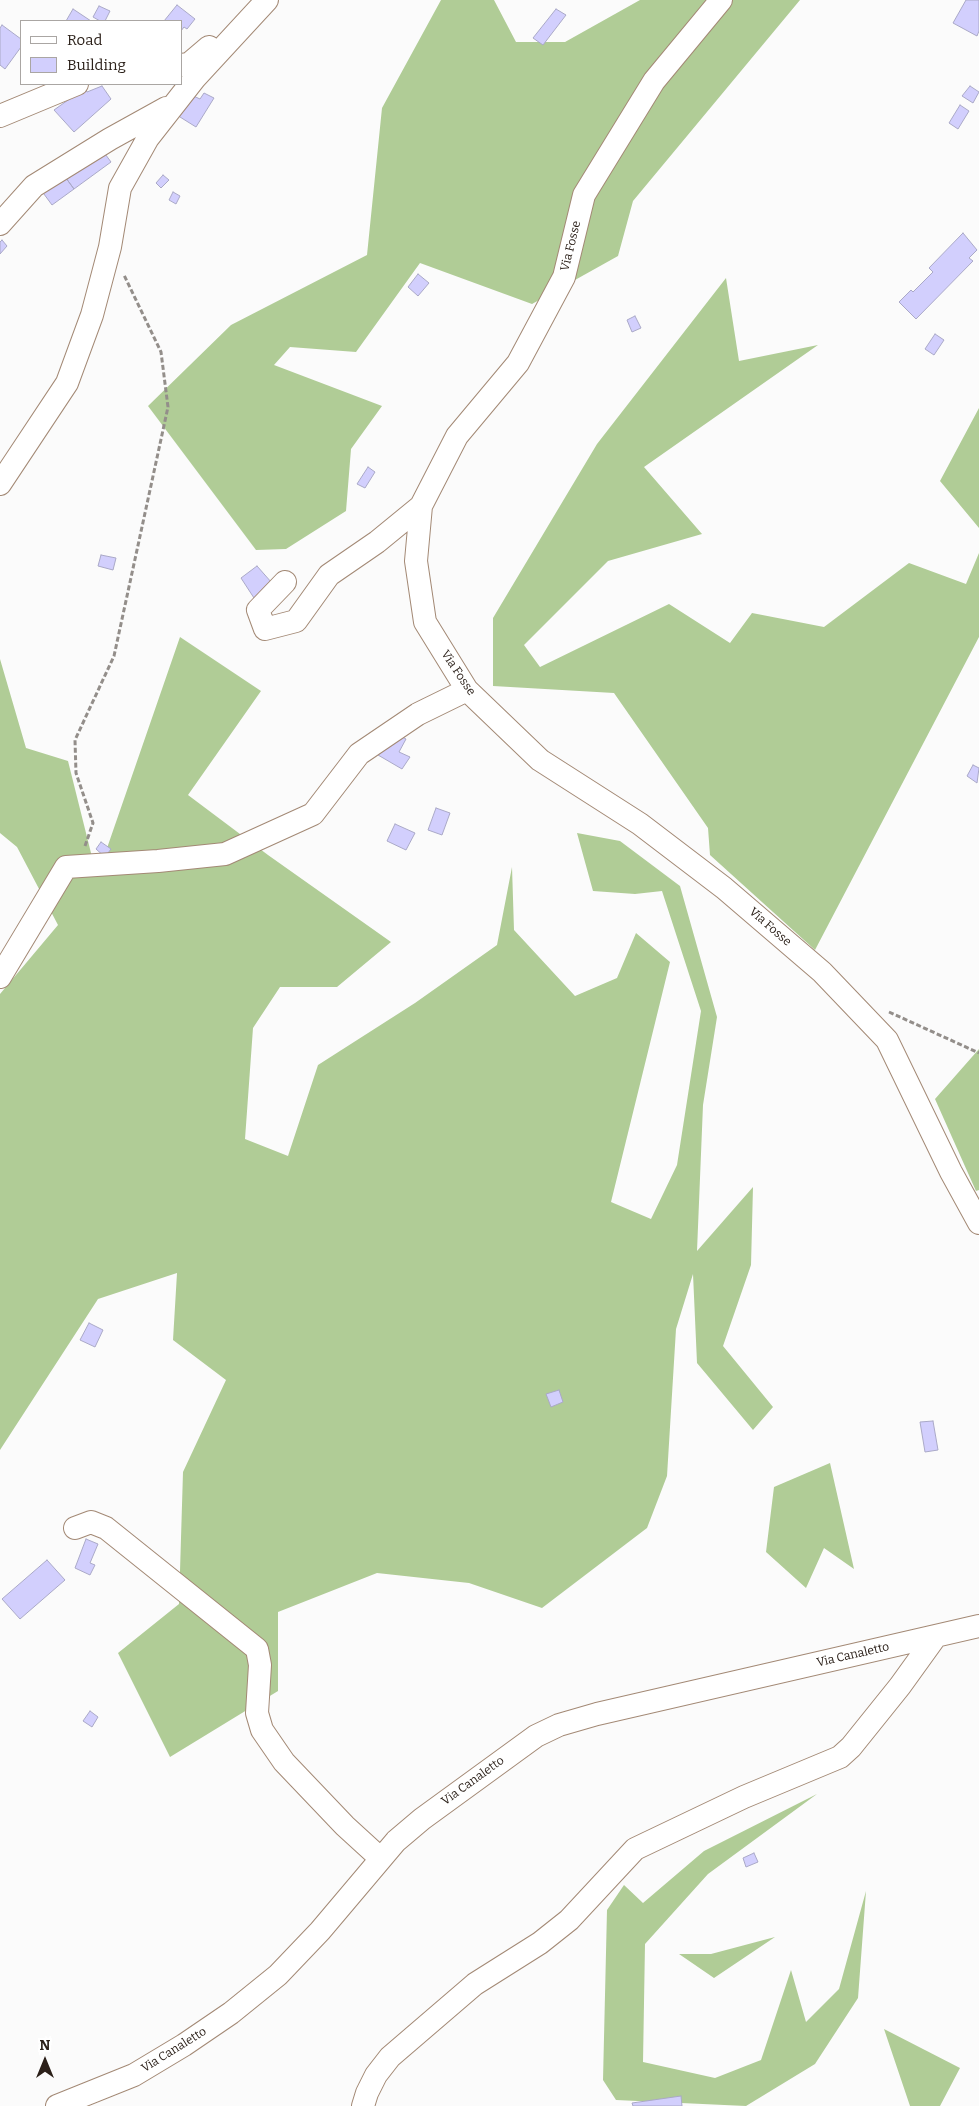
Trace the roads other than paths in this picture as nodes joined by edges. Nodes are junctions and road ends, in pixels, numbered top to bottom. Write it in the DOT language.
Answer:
graph roads {
  1 [pos="263,0"];
  2 [pos="267,0"];
  3 [pos="722,0"];
  4 [pos="182,65"];
  5 [pos="75,85"];
  6 [pos="176,102"];
  7 [pos="0,116"];
  8 [pos="0,224"];
  9 [pos="0,484"];
  10 [pos="421,506"];
  11 [pos="284,582"];
  12 [pos="467,690"];
  13 [pos="0,977"];
  14 [pos="979,1223"];
  15 [pos="75,1528"];
  16 [pos="979,1626"];
  17 [pos="936,1636"];
  18 [pos="380,1858"];
  19 [pos="57,2106"];
  20 [pos="363,2106"];
  1 -- 4 [label="street"];
  2 -- 6 [label="street"];
  3 -- 10 [label="street, Via Fosse"];
  5 -- 7 [label="street"];
  6 -- 8 [label="street"];
  6 -- 9 [label="street"];
  10 -- 11 [label="street"];
  10 -- 12 [label="street, Via Fosse"];
  12 -- 13 [label="street"];
  12 -- 14 [label="street, Via Fosse"];
  15 -- 18 [label="street"];
  16 -- 17 [label="street, Via Canaletto"];
  17 -- 18 [label="street, Via Canaletto"];
  17 -- 20 [label="street"];
  18 -- 19 [label="street, Via Canaletto"];
}
